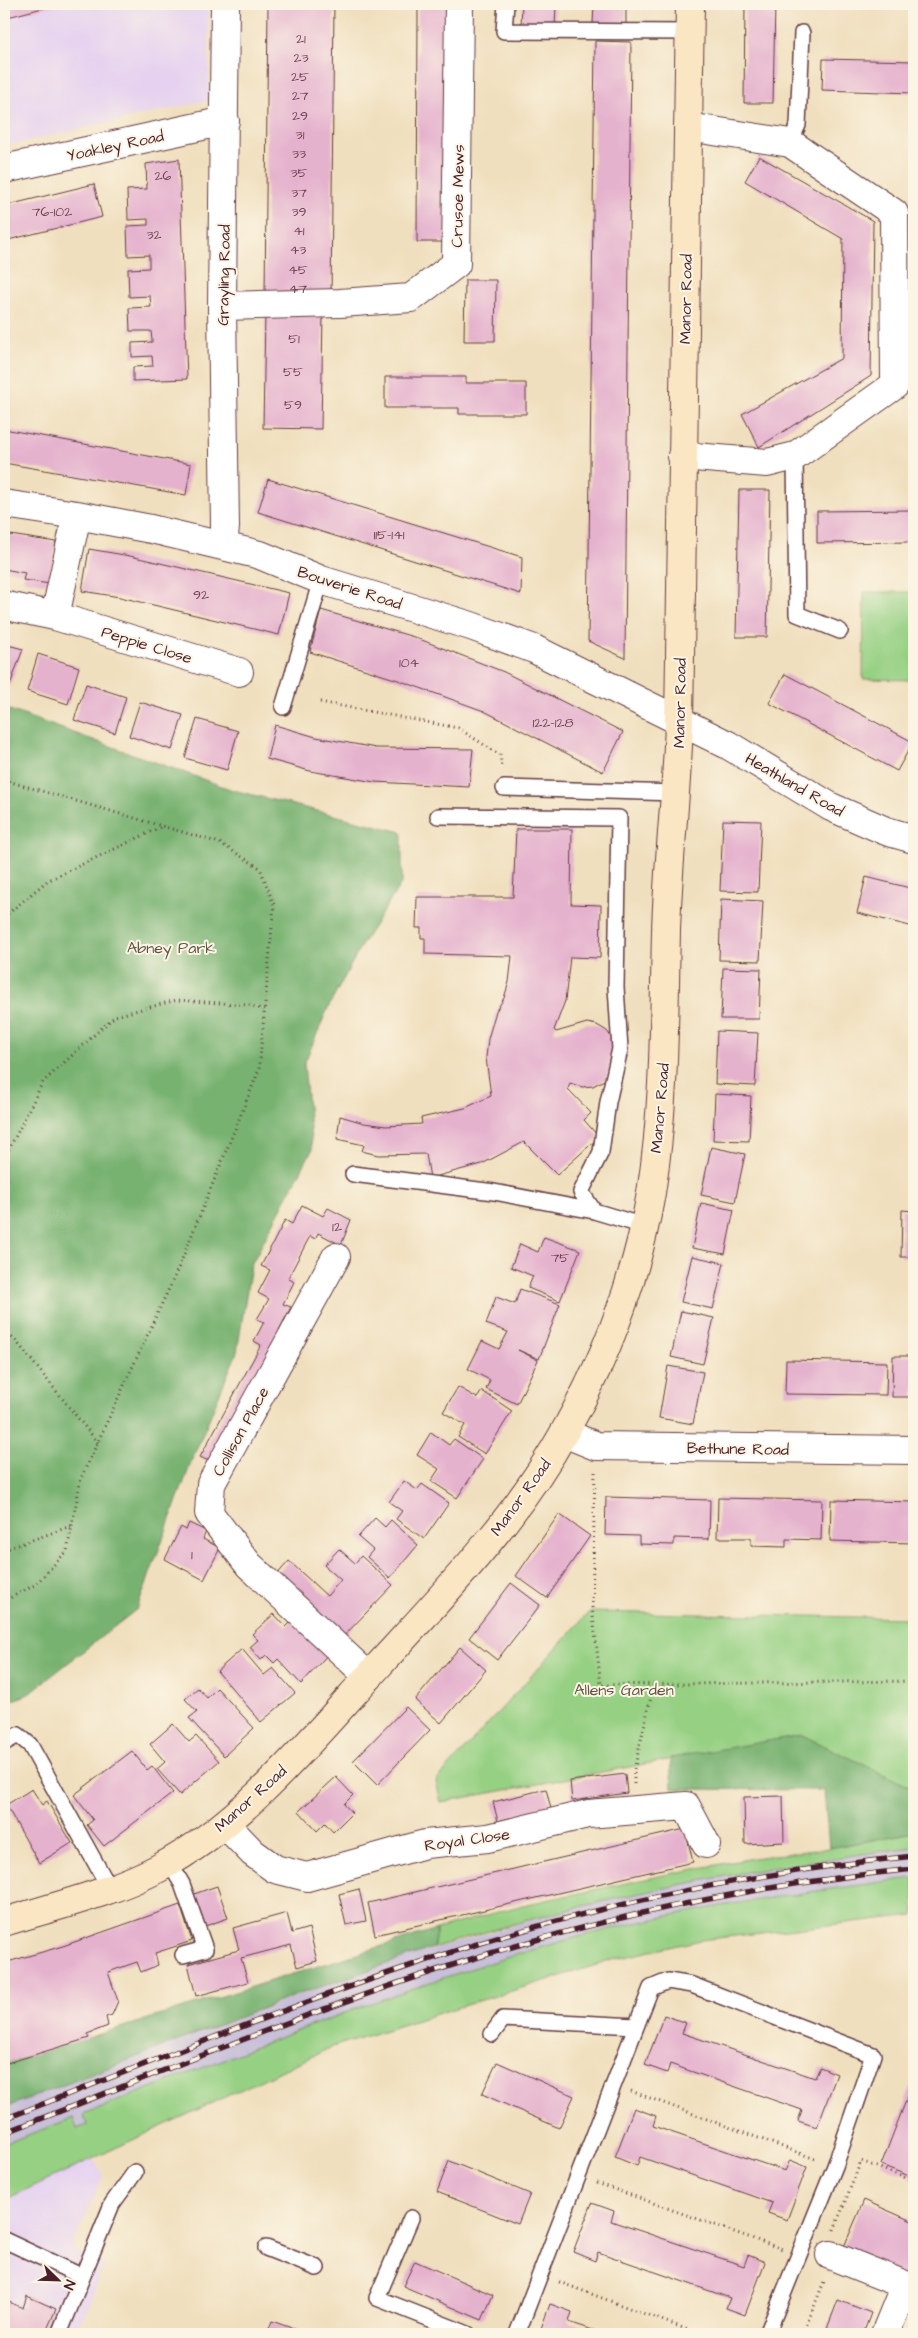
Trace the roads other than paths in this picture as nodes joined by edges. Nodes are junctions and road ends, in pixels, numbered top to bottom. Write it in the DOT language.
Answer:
graph roads {
  1 [pos="225,4"];
  2 [pos="459,4"];
  3 [pos="506,4"];
  4 [pos="690,4"];
  5 [pos="690,32"];
  6 [pos="802,33"];
  7 [pos="225,120"];
  8 [pos="688,127"];
  9 [pos="790,143"];
  10 [pos="4,169"];
  11 [pos="222,306"];
  12 [pos="682,456"];
  13 [pos="795,456"];
  14 [pos="4,504"];
  15 [pos="77,515"];
  16 [pos="223,546"];
  17 [pos="321,580"];
  18 [pos="7,606"];
  19 [pos="55,616"];
  20 [pos="840,631"];
  21 [pos="239,672"];
  22 [pos="283,707"];
  23 [pos="679,722"];
  24 [pos="504,788"];
  25 [pos="677,793"];
  26 [pos="438,816"];
  27 [pos="914,839"];
  28 [pos="353,1174"];
  29 [pos="594,1211"];
  30 [pos="644,1226"];
  31 [pos="336,1257"];
  32 [pos="564,1433"];
  33 [pos="914,1450"];
  34 [pos="369,1677"];
  35 [pos="4,1743"];
  36 [pos="225,1824"];
  37 [pos="706,1844"];
  38 [pos="168,1862"];
  39 [pos="110,1888"];
  40 [pos="4,1922"];
  41 [pos="183,1955"];
  42 [pos="636,2026"];
  43 [pos="492,2034"];
  44 [pos="135,2172"];
  45 [pos="411,2218"];
  46 [pos="4,2240"];
  47 [pos="266,2248"];
  48 [pos="832,2256"];
  49 [pos="317,2268"];
  50 [pos="81,2276"];
  51 [pos="910,2288"];
  52 [pos="59,2334"];
  53 [pos="468,2334"];
  54 [pos="517,2334"];
  55 [pos="767,2334"];
  56 [pos="885,2334"];
  1 -- 7 [label="street, Grayling Road"];
  2 -- 11 [label="street, Crusoe Mews"];
  3 -- 5 [label="lane"];
  4 -- 5 [label="main road, Manor Road"];
  5 -- 8 [label="main road, Manor Road"];
  6 -- 9 [label="lane"];
  7 -- 10 [label="street, Yoakley Road"];
  7 -- 11 [label="street, Grayling Road"];
  8 -- 9 [label="street"];
  8 -- 12 [label="main road, Manor Road"];
  9 -- 13 [label="street"];
  11 -- 16 [label="street, Grayling Road"];
  12 -- 13 [label="street"];
  12 -- 23 [label="main road, Manor Road"];
  13 -- 20 [label="lane"];
  14 -- 15 [label="street, Bouverie Road"];
  15 -- 16 [label="street, Bouverie Road"];
  15 -- 19 [label="street"];
  16 -- 17 [label="street, Bouverie Road"];
  17 -- 22 [label="lane"];
  17 -- 23 [label="street, Bouverie Road"];
  18 -- 19 [label="street, Peppie Close"];
  19 -- 21 [label="street, Peppie Close"];
  23 -- 25 [label="main road, Manor Road"];
  23 -- 27 [label="street, Heathland Road"];
  24 -- 25 [label="lane"];
  25 -- 30 [label="main road, Manor Road"];
  26 -- 29 [label="lane"];
  28 -- 29 [label="lane"];
  29 -- 30 [label="lane"];
  30 -- 32 [label="main road, Manor Road"];
  31 -- 34 [label="street, Collison Place"];
  32 -- 33 [label="street, Bethune Road"];
  32 -- 34 [label="main road, Manor Road"];
  34 -- 36 [label="main road, Manor Road"];
  35 -- 39 [label="lane"];
  36 -- 37 [label="street, Royal Close"];
  36 -- 38 [label="main road, Manor Road"];
  38 -- 39 [label="main road, Manor Road"];
  38 -- 41 [label="lane"];
  39 -- 40 [label="main road, Manor Road"];
  42 -- 43 [label="lane"];
  42 -- 54 [label="lane"];
  42 -- 55 [label="lane"];
  44 -- 50 [label="lane"];
  45 -- 53 [label="lane"];
  46 -- 50 [label="lane"];
  47 -- 49 [label="lane"];
  48 -- 51 [label="street"];
  50 -- 52 [label="lane"];
  51 -- 56 [label="street"];
}
